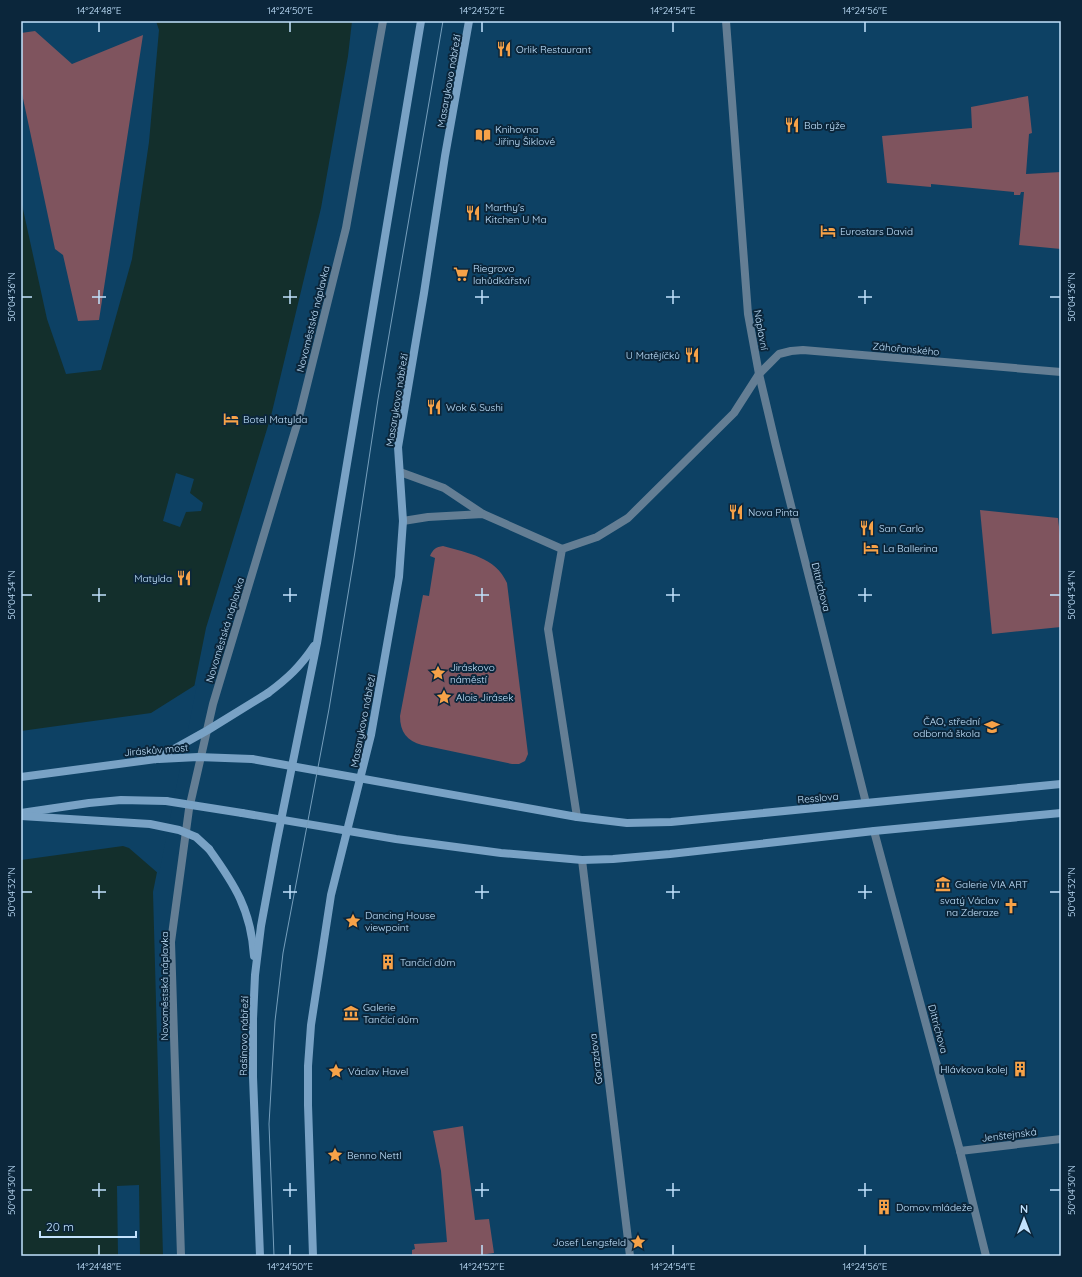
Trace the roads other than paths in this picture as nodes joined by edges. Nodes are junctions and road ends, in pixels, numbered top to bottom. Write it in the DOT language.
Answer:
graph roads {
  1 [pos="383,21"];
  2 [pos="421,21"];
  3 [pos="469,21"];
  4 [pos="726,21"];
  5 [pos="1061,372"];
  6 [pos="759,374"];
  7 [pos="400,472"];
  8 [pos="483,514"];
  9 [pos="403,521"];
  10 [pos="562,549"];
  11 [pos="316,642"];
  12 [pos="156,759"];
  13 [pos="292,766"];
  14 [pos="21,777"];
  15 [pos="361,779"];
  16 [pos="1061,784"];
  17 [pos="866,803"];
  18 [pos="1061,813"];
  19 [pos="21,814"];
  20 [pos="577,817"];
  21 [pos="281,819"];
  22 [pos="348,830"];
  23 [pos="874,831"];
  24 [pos="582,860"];
  25 [pos="256,975"];
  26 [pos="1061,1139"];
  27 [pos="960,1150"];
  28 [pos="180,1256"];
  29 [pos="260,1256"];
  30 [pos="313,1256"];
  31 [pos="630,1256"];
  32 [pos="986,1256"];
  1 -- 28 [label="street, Novoměstská náplavka"];
  2 -- 11 [label="main road"];
  3 -- 7 [label="main road, Masarykovo nábřeží"];
  4 -- 6 [label="street, Náplavní"];
  5 -- 6 [label="street, Záhořanského"];
  6 -- 10 [label="street"];
  6 -- 17 [label="street, Dittrichova"];
  7 -- 8 [label="street"];
  7 -- 9 [label="main road, Masarykovo nábřeží"];
  8 -- 9 [label="street"];
  8 -- 10 [label="street"];
  9 -- 15 [label="main road, Masarykovo nábřeží"];
  10 -- 20 [label="street"];
  11 -- 12 [label="main road, bridge"];
  11 -- 13 [label="main road"];
  12 -- 13 [label="main road, Jiráskův most, bridge"];
  12 -- 14 [label="main road, Jiráskův most"];
  13 -- 15 [label="main road"];
  13 -- 21 [label="main road"];
  15 -- 20 [label="main road"];
  15 -- 22 [label="main road, Masarykovo nábřeží"];
  16 -- 17 [label="main road, Resslova"];
  17 -- 20 [label="main road, Resslova"];
  18 -- 23 [label="main road"];
  19 -- 21 [label="main road, bridge"];
  19 -- 25 [label="main road, bridge"];
  21 -- 22 [label="main road"];
  21 -- 25 [label="main road, Rašínovo nábřeží"];
  22 -- 24 [label="main road"];
  22 -- 30 [label="main road"];
  23 -- 24 [label="main road"];
  23 -- 27 [label="street, Dittrichova"];
  24 -- 31 [label="street, Gorazdova"];
  25 -- 29 [label="main road, Rašínovo nábřeží"];
  26 -- 27 [label="street, Jenštejnská"];
  27 -- 32 [label="street, Dittrichova"];
}
